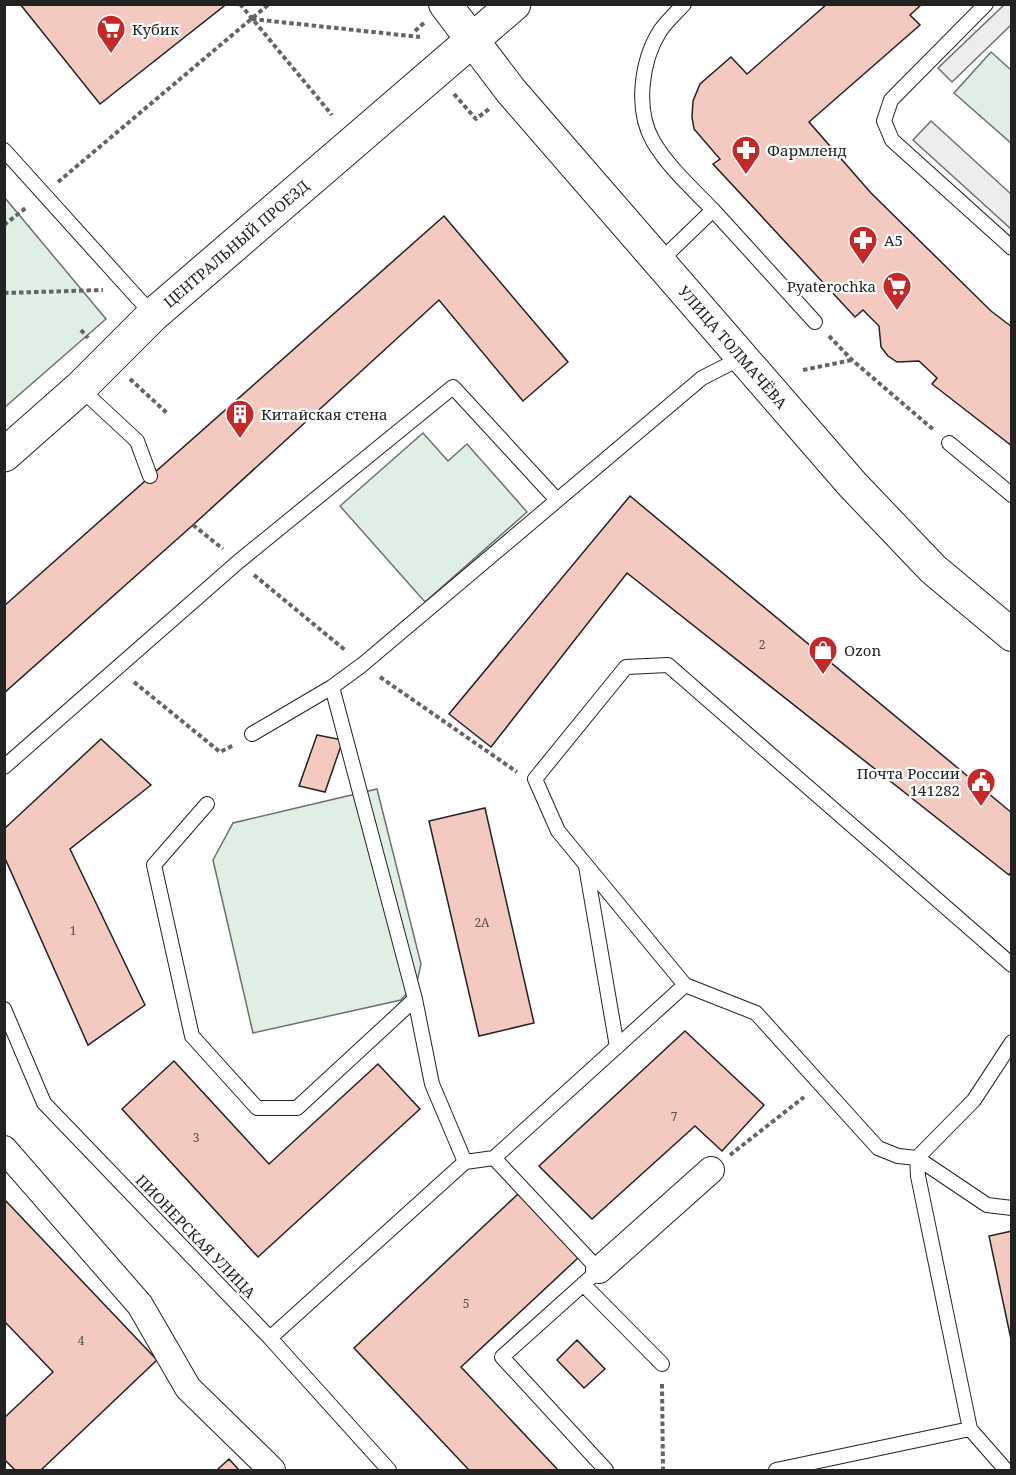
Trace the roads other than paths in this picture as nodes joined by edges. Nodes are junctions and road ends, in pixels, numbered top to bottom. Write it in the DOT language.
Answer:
graph roads {
  1 [pos="445,4"];
  2 [pos="514,4"];
  3 [pos="986,4"];
  4 [pos="683,5"];
  5 [pos="473,41"];
  6 [pos="4,150"];
  7 [pos="713,210"];
  8 [pos="1011,248"];
  9 [pos="659,262"];
  10 [pos="153,315"];
  11 [pos="815,322"];
  12 [pos="743,357"];
  13 [pos="80,388"];
  14 [pos="949,443"];
  15 [pos="4,455"];
  16 [pos="150,476"];
  17 [pos="1011,495"];
  18 [pos="556,500"];
  19 [pos="1011,635"];
  20 [pos="332,687"];
  21 [pos="252,734"];
  22 [pos="6,766"];
  23 [pos="207,804"];
  24 [pos="585,864"];
  25 [pos="1011,965"];
  26 [pos="685,985"];
  27 [pos="416,999"];
  28 [pos="4,1010"];
  29 [pos="1011,1042"];
  30 [pos="616,1047"];
  31 [pos="4,1149"];
  32 [pos="494,1158"];
  33 [pos="917,1158"];
  34 [pos="465,1162"];
  35 [pos="711,1170"];
  36 [pos="1011,1208"];
  37 [pos="591,1277"];
  38 [pos="270,1338"];
  39 [pos="662,1364"];
  40 [pos="970,1429"];
  41 [pos="272,1470"];
  42 [pos="389,1470"];
  43 [pos="606,1470"];
  44 [pos="776,1470"];
  45 [pos="1006,1470"];
  1 -- 5 [label="street, УЛИЦА ТОЛМАЧЁВА"];
  2 -- 5 [label="main road, ЦЕНТРАЛЬНЫЙ ПРОЕЗД"];
  3 -- 8 [label="lane"];
  4 -- 7 [label="lane"];
  5 -- 9 [label="street, УЛИЦА ТОЛМАЧЁВА"];
  5 -- 10 [label="main road, ЦЕНТРАЛЬНЫЙ ПРОЕЗД"];
  6 -- 10 [label="lane"];
  7 -- 9 [label="lane"];
  7 -- 11 [label="lane"];
  9 -- 12 [label="street, УЛИЦА ТОЛМАЧЁВА"];
  10 -- 13 [label="main road, ЦЕНТРАЛЬНЫЙ ПРОЕЗД"];
  12 -- 18 [label="lane"];
  12 -- 19 [label="street, УЛИЦА ТОЛМАЧЁВА"];
  13 -- 15 [label="main road, ЦЕНТРАЛЬНЫЙ ПРОЕЗД"];
  13 -- 16 [label="lane"];
  14 -- 17 [label="lane"];
  18 -- 20 [label="lane"];
  18 -- 22 [label="lane"];
  20 -- 21 [label="lane"];
  20 -- 27 [label="lane"];
  23 -- 27 [label="lane"];
  24 -- 25 [label="lane"];
  24 -- 26 [label="lane"];
  24 -- 30 [label="lane"];
  26 -- 30 [label="lane"];
  26 -- 33 [label="lane"];
  27 -- 34 [label="lane"];
  28 -- 38 [label="lane, ПИОНЕРСКАЯ УЛИЦА"];
  29 -- 33 [label="lane"];
  30 -- 32 [label="lane"];
  31 -- 41 [label="street"];
  32 -- 34 [label="lane"];
  32 -- 37 [label="lane"];
  33 -- 36 [label="lane"];
  33 -- 40 [label="lane"];
  34 -- 38 [label="lane"];
  35 -- 37 [label="street"];
  37 -- 39 [label="lane"];
  37 -- 43 [label="lane"];
  38 -- 42 [label="lane, ПИОНЕРСКАЯ УЛИЦА"];
  40 -- 44 [label="lane"];
  40 -- 45 [label="lane"];
}
